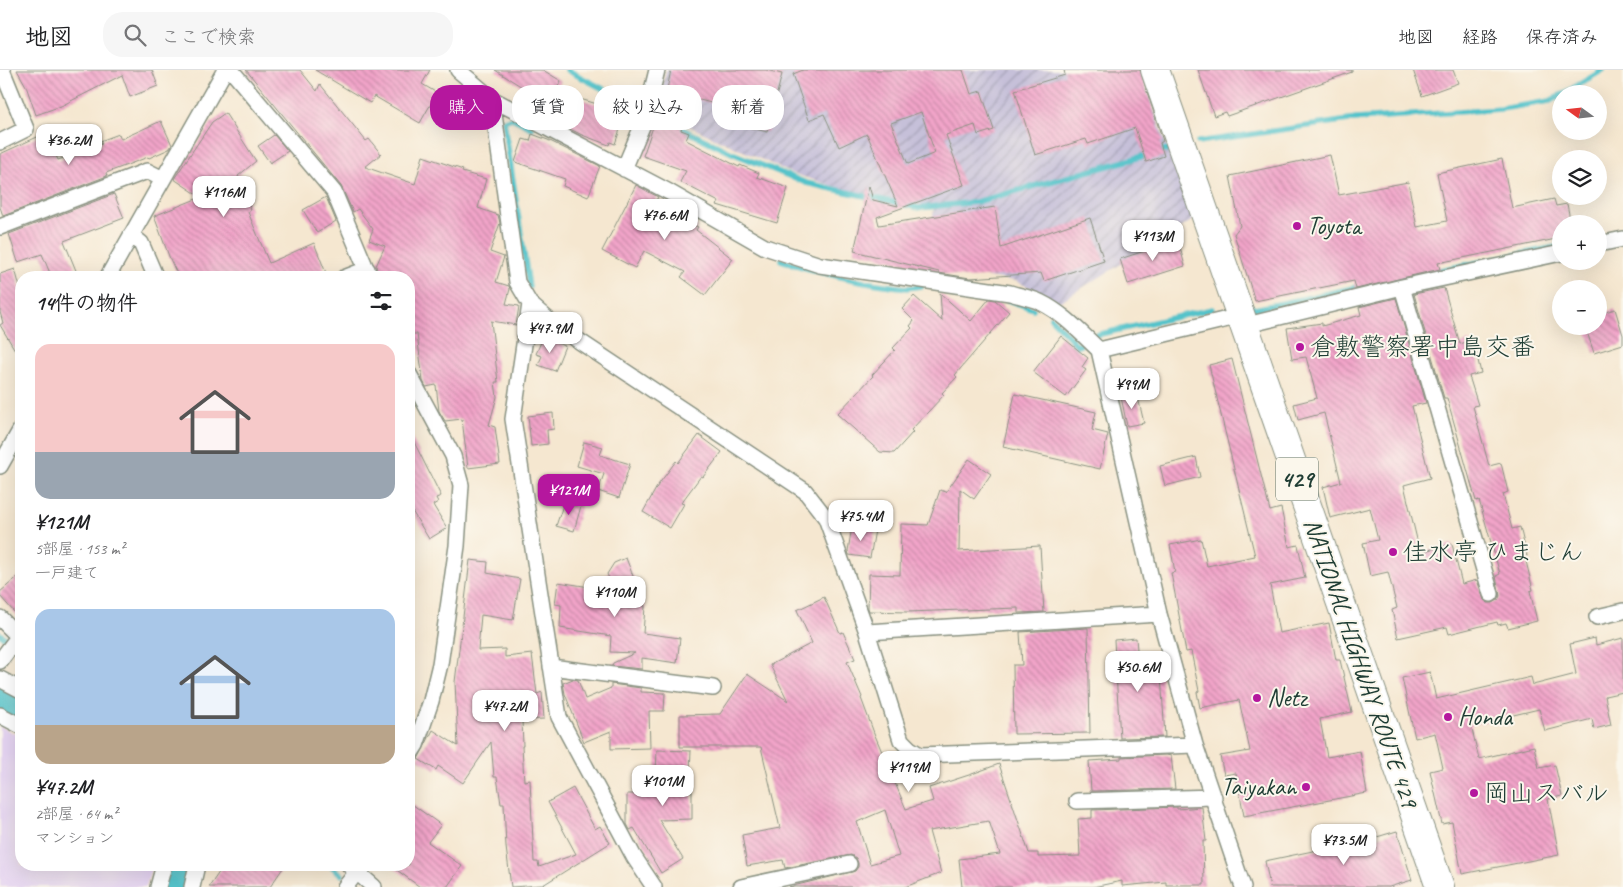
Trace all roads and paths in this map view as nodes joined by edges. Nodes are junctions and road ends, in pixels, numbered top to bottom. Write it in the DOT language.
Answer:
graph roads {
  1 [pos="2,70"];
  2 [pos="458,70"];
  3 [pos="657,70"];
  4 [pos="1155,70"];
  5 [pos="224,71"];
  6 [pos="476,85"];
  7 [pos="502,104"];
  8 [pos="496,130"];
  9 [pos="0,142"];
  10 [pos="624,169"];
  11 [pos="163,179"];
  12 [pos="0,227"];
  13 [pos="131,235"];
  14 [pos="1623,239"];
  15 [pos="1607,242"];
  16 [pos="1552,254"];
  17 [pos="111,271"];
  18 [pos="153,271"];
  19 [pos="368,271"];
  20 [pos="1402,287"];
  21 [pos="530,304"];
  22 [pos="1242,321"];
  23 [pos="1099,350"];
  24 [pos="415,385"];
  25 [pos="15,440"];
  26 [pos="0,466"];
  27 [pos="1491,594"];
  28 [pos="1623,611"];
  29 [pos="1159,614"];
  30 [pos="1598,617"];
  31 [pos="0,618"];
  32 [pos="867,632"];
  33 [pos="15,637"];
  34 [pos="15,641"];
  35 [pos="0,660"];
  36 [pos="551,668"];
  37 [pos="0,679"];
  38 [pos="15,687"];
  39 [pos="713,688"];
  40 [pos="0,714"];
  41 [pos="15,723"];
  42 [pos="1195,745"];
  43 [pos="415,747"];
  44 [pos="1214,797"];
  45 [pos="1076,801"];
  46 [pos="849,864"];
  47 [pos="162,871"];
  48 [pos="196,871"];
  49 [pos="352,871"];
  50 [pos="356,871"];
  51 [pos="158,887"];
  52 [pos="192,887"];
  53 [pos="346,887"];
  54 [pos="374,887"];
  55 [pos="654,887"];
  56 [pos="741,887"];
  57 [pos="1243,887"];
  58 [pos="1440,887"];
  1 -- 9 [label="street"];
  2 -- 6 [label="street"];
  3 -- 10 [label="street"];
  4 -- 22 [label="highway, NATIONAL HIGHWAY ROUTE 429 / 429"];
  5 -- 11 [label="street"];
  5 -- 19 [label="street"];
  7 -- 10 [label="street"];
  8 -- 21 [label="street"];
  10 -- 23 [label="street"];
  11 -- 12 [label="street"];
  11 -- 13 [label="street"];
  13 -- 17 [label="street"];
  13 -- 18 [label="street"];
  14 -- 15 [label="street"];
  16 -- 20 [label="street"];
  20 -- 22 [label="street"];
  20 -- 27 [label="street"];
  21 -- 32 [label="street"];
  21 -- 36 [label="street"];
  22 -- 23 [label="street"];
  22 -- 58 [label="highway, NATIONAL HIGHWAY ROUTE 429 / 429"];
  23 -- 29 [label="street"];
  24 -- 43 [label="street"];
  25 -- 26 [label="street"];
  28 -- 30 [label="street"];
  29 -- 32 [label="street"];
  29 -- 42 [label="street"];
  31 -- 33 [label="street"];
  32 -- 42 [label="street"];
  34 -- 35 [label="street"];
  36 -- 39 [label="street"];
  36 -- 55 [label="street"];
  37 -- 38 [label="street"];
  40 -- 41 [label="street"];
  42 -- 44 [label="street"];
  44 -- 45 [label="street"];
  44 -- 57 [label="street"];
  46 -- 56 [label="street"];
  47 -- 51 [label="street"];
  48 -- 52 [label="street"];
  49 -- 53 [label="street"];
  50 -- 54 [label="street"];
}
